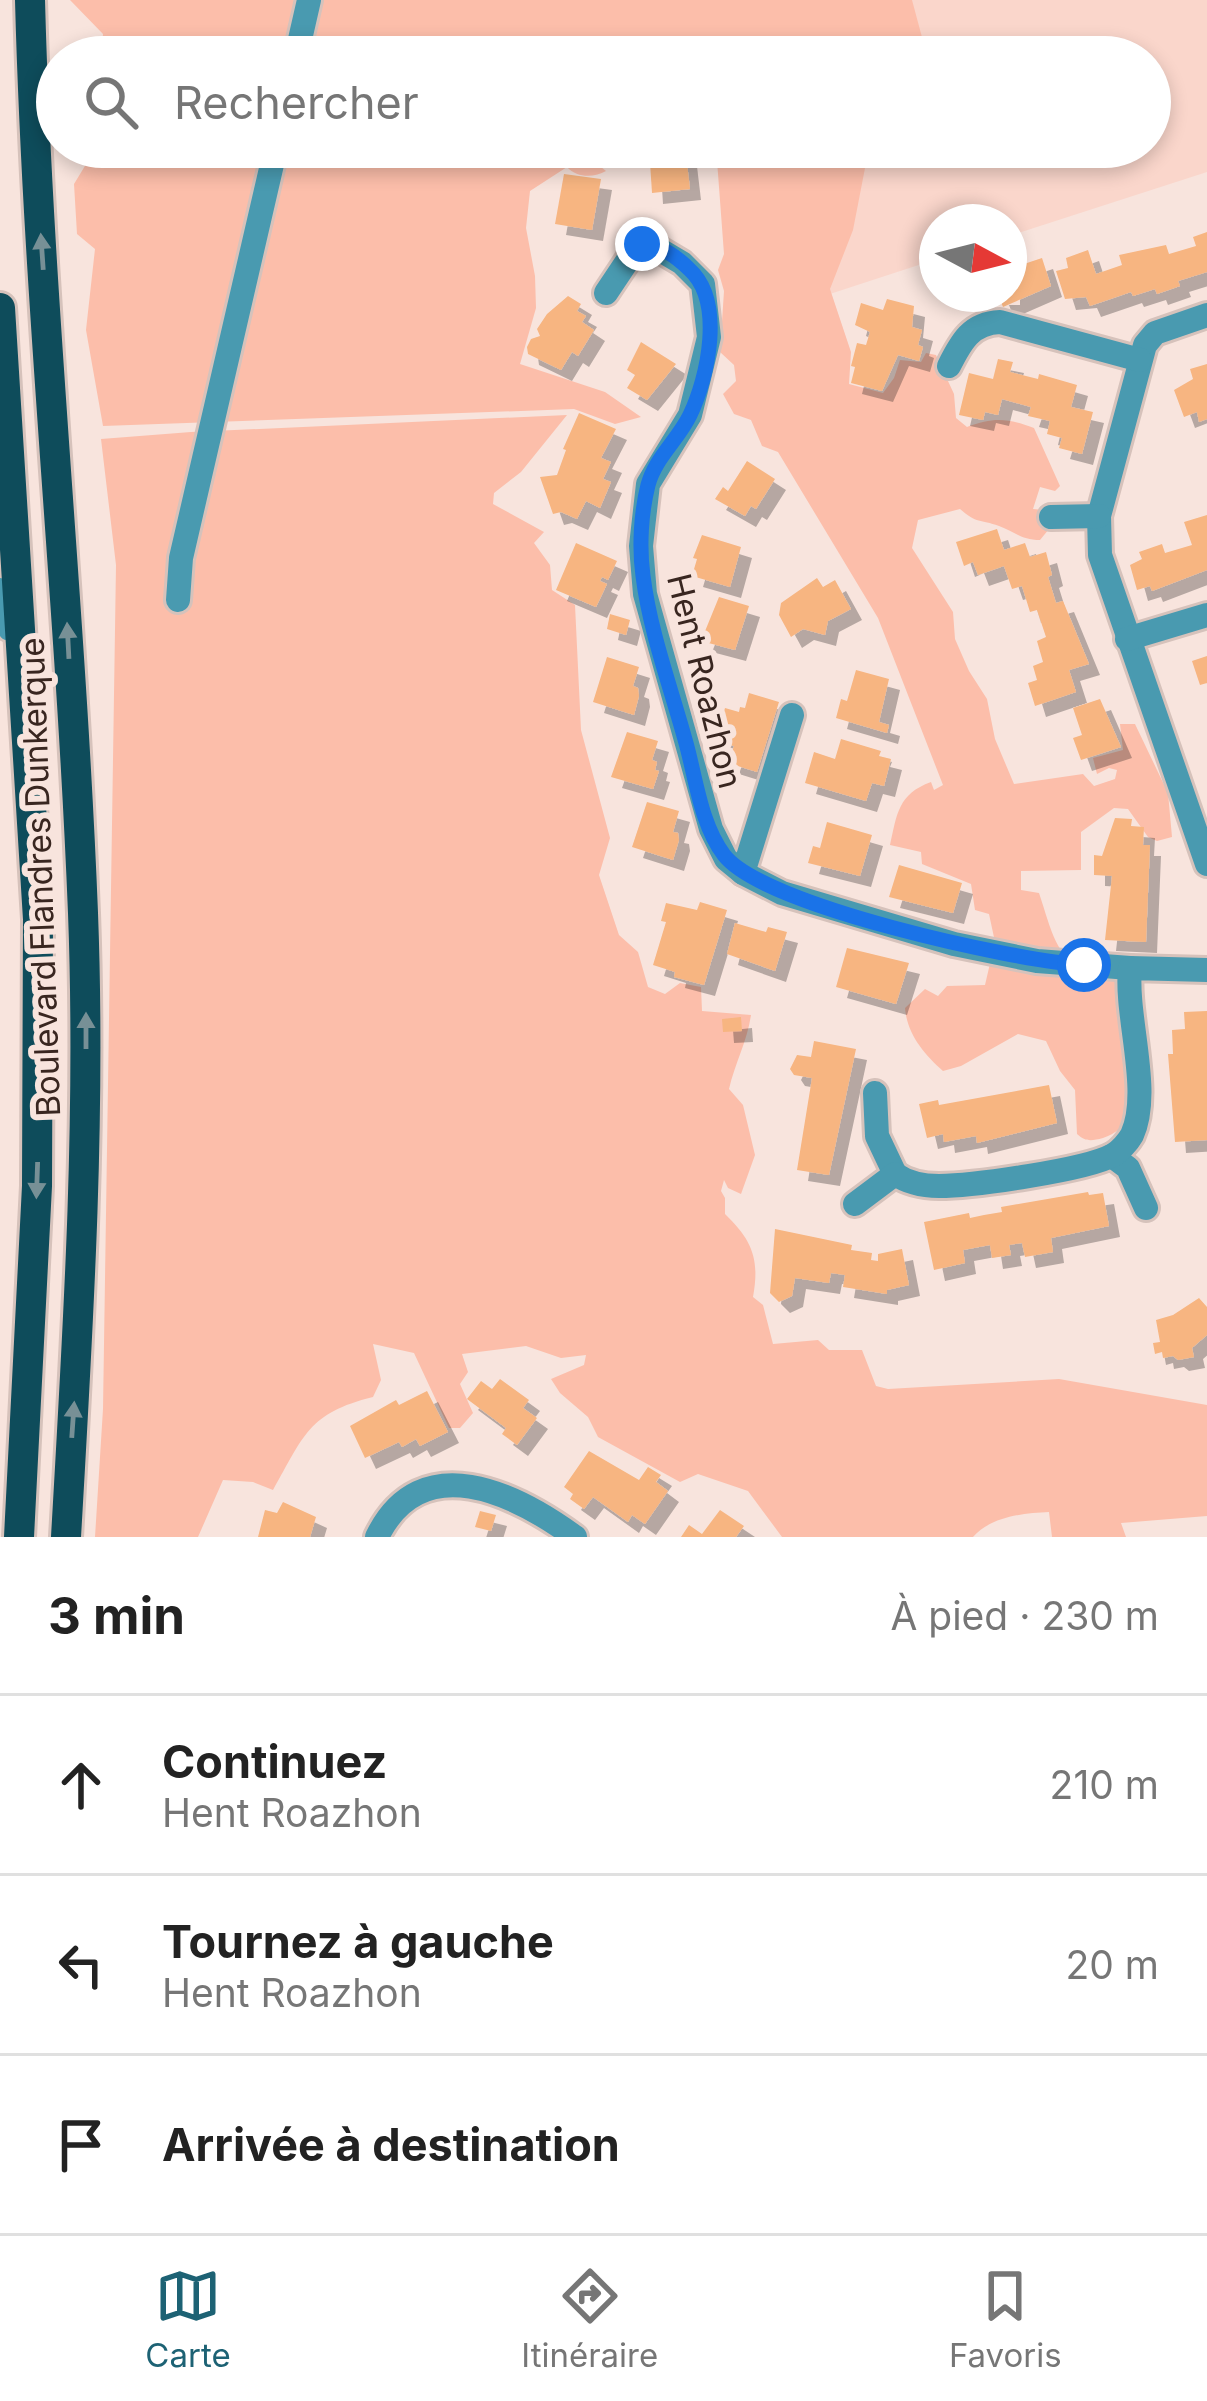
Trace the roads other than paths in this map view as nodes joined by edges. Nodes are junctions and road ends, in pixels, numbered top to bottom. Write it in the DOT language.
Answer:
graph roads {
  1 [pos="30,0"];
  2 [pos="309,0"];
  3 [pos="301,36"];
  4 [pos="36,131"];
  5 [pos="38,168"];
  6 [pos="271,168"];
  7 [pos="607,293"];
  8 [pos="0,308"];
  9 [pos="1207,315"];
  10 [pos="1140,360"];
  11 [pos="949,367"];
  12 [pos="1099,516"];
  13 [pos="1051,517"];
  14 [pos="0,586"];
  15 [pos="178,601"];
  16 [pos="1207,615"];
  17 [pos="1127,639"];
  18 [pos="793,715"];
  19 [pos="32,808"];
  20 [pos="1207,864"];
  21 [pos="743,873"];
  22 [pos="1130,968"];
  23 [pos="1207,970"];
  24 [pos="875,1093"];
  25 [pos="1112,1156"];
  26 [pos="895,1174"];
  27 [pos="855,1204"];
  28 [pos="1146,1208"];
  29 [pos="19,1537"];
  30 [pos="66,1537"];
  31 [pos="376,1537"];
  32 [pos="575,1537"];
  4 -- 1 [label="main road, Boulevard Flandres Dunkerque, one-way"];
  2 -- 3 [label="street"];
  30 -- 5 [label="main road, Boulevard Flandres Dunkerque, one-way"];
  6 -- 15 [label="street"];
  7 -- 21 [label="street, Hent Roazhon"];
  8 -- 19 [label="main road, Boulevard Flandres Dunkerque"];
  9 -- 10 [label="street"];
  10 -- 11 [label="street"];
  10 -- 12 [label="street"];
  12 -- 13 [label="street"];
  12 -- 17 [label="street"];
  14 -- 19 [label="lane"];
  16 -- 17 [label="street"];
  17 -- 20 [label="street"];
  18 -- 21 [label="street, Hent Roazhon"];
  19 -- 29 [label="main road, Boulevard Flandres Dunkerque, one-way"];
  21 -- 22 [label="street"];
  22 -- 23 [label="street"];
  22 -- 25 [label="street"];
  24 -- 26 [label="street"];
  25 -- 26 [label="street"];
  25 -- 28 [label="street"];
  26 -- 27 [label="street"];
  31 -- 32 [label="street"];
}
